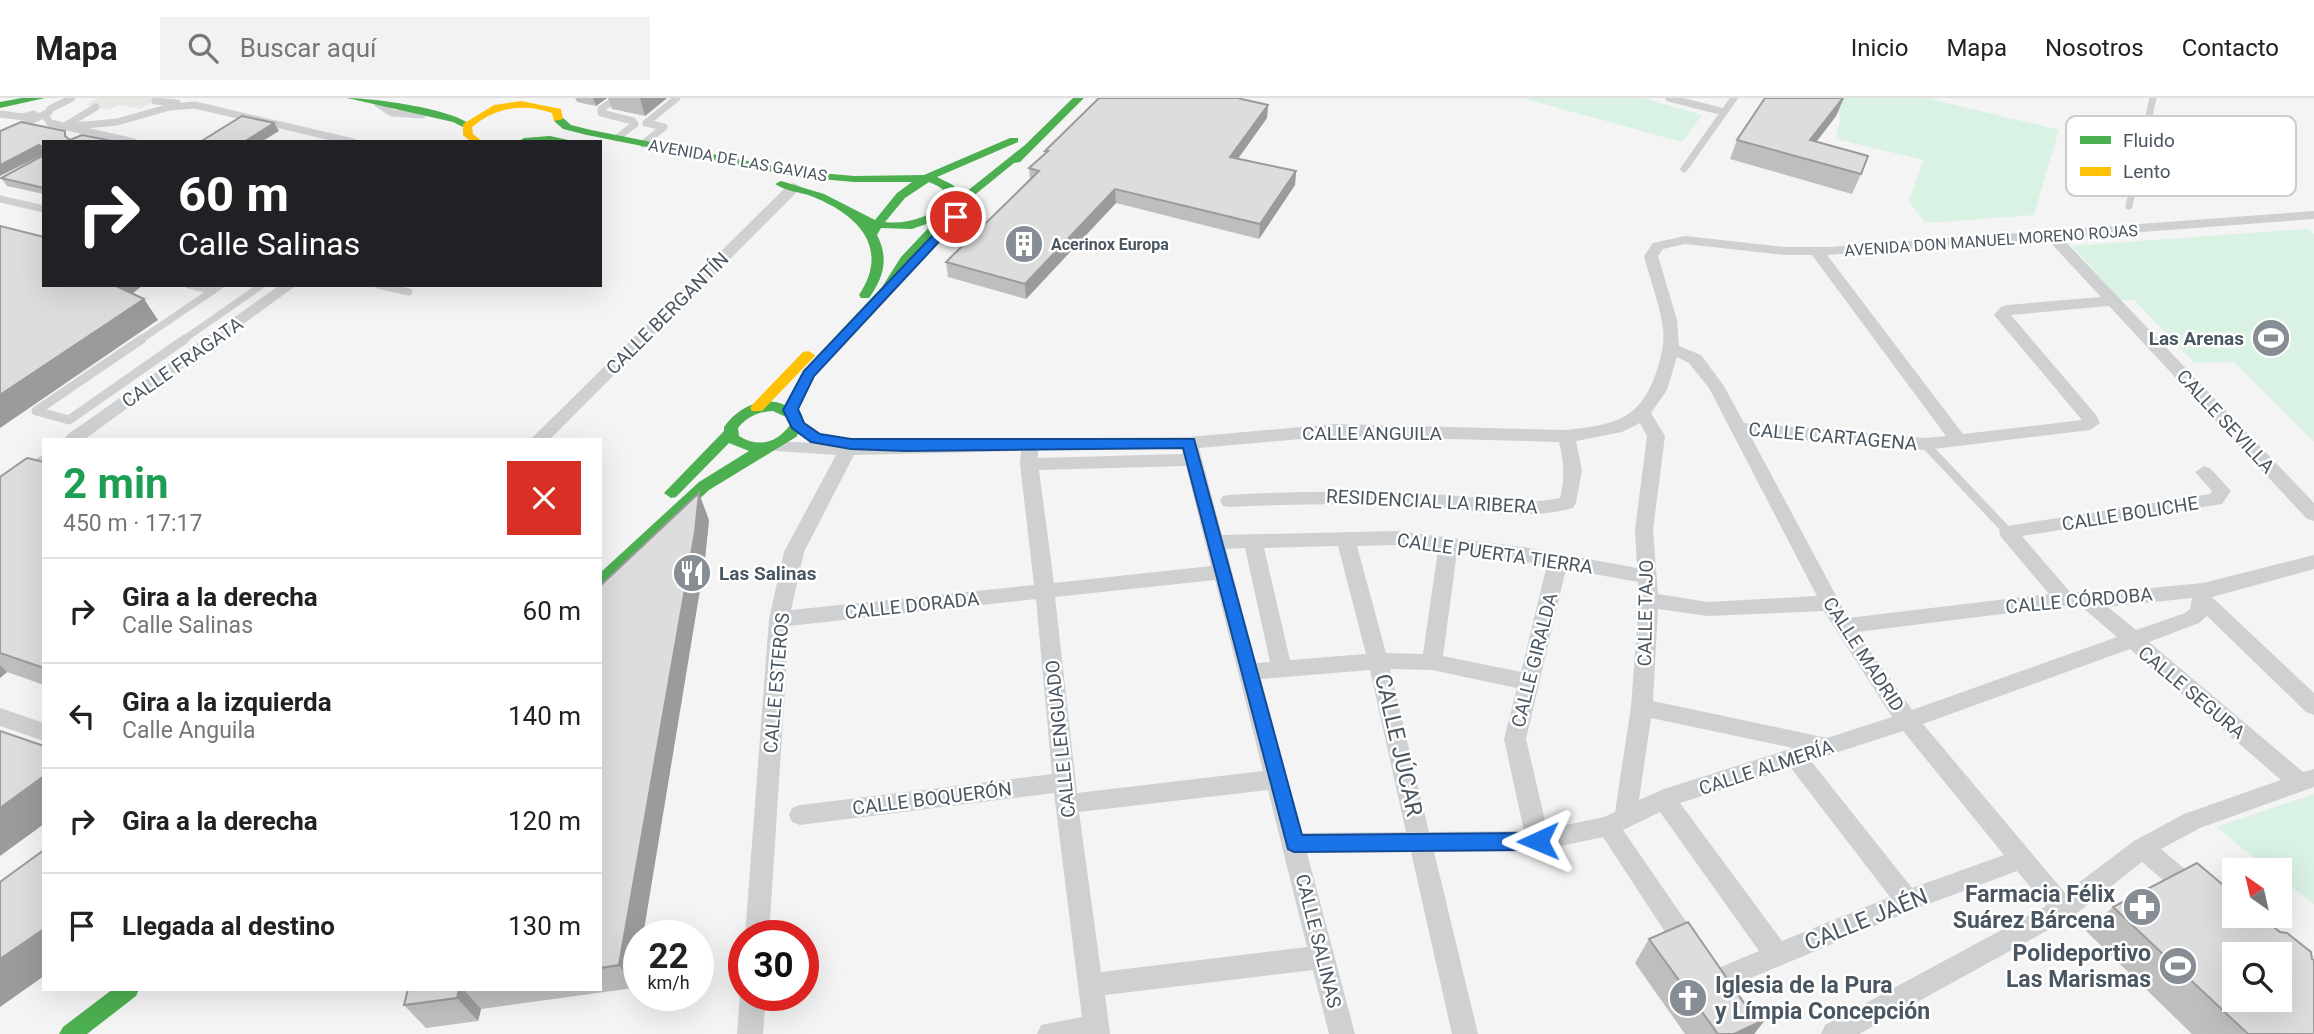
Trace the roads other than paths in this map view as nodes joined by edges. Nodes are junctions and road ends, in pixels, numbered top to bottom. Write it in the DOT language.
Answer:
graph roads {
  1 [pos="72,98"];
  2 [pos="352,98"];
  3 [pos="413,98"];
  4 [pos="617,98"];
  5 [pos="677,98"];
  6 [pos="1064,98"];
  7 [pos="1079,98"];
  8 [pos="1669,98"];
  9 [pos="1734,98"];
  10 [pos="2154,98"];
  11 [pos="155,101"];
  12 [pos="517,101"];
  13 [pos="0,105"];
  14 [pos="195,105"];
  15 [pos="46,106"];
  16 [pos="96,107"];
  17 [pos="492,108"];
  18 [pos="557,109"];
  19 [pos="1724,112"];
  20 [pos="0,114"];
  21 [pos="2150,116"];
  22 [pos="646,123"];
  23 [pos="635,124"];
  24 [pos="64,127"];
  25 [pos="93,133"];
  26 [pos="3,134"];
  27 [pos="470,136"];
  28 [pos="84,137"];
  29 [pos="617,138"];
  30 [pos="125,140"];
  31 [pos="344,140"];
  32 [pos="525,140"];
  33 [pos="536,140"];
  34 [pos="557,140"];
  35 [pos="643,144"];
  36 [pos="602,147"];
  37 [pos="1029,147"];
  38 [pos="1684,169"];
  39 [pos="922,177"];
  40 [pos="794,187"];
  41 [pos="2131,196"];
  42 [pos="0,199"];
  43 [pos="2129,206"];
  44 [pos="955,207"];
  45 [pos="42,209"];
  46 [pos="2314,215"];
  47 [pos="874,228"];
  48 [pos="2052,236"];
  49 [pos="1816,251"];
  50 [pos="197,287"];
  51 [pos="218,287"];
  52 [pos="259,287"];
  53 [pos="287,287"];
  54 [pos="387,287"];
  55 [pos="887,289"];
  56 [pos="213,291"];
  57 [pos="409,292"];
  58 [pos="2115,301"];
  59 [pos="1671,349"];
  60 [pos="757,408"];
  61 [pos="1643,414"];
  62 [pos="794,418"];
  63 [pos="1738,428"];
  64 [pos="731,433"];
  65 [pos="1566,436"];
  66 [pos="74,438"];
  67 [pos="541,438"];
  68 [pos="1958,440"];
  69 [pos="1925,444"];
  70 [pos="771,446"];
  71 [pos="849,447"];
  72 [pos="1191,451"];
  73 [pos="1029,454"];
  74 [pos="39,469"];
  75 [pos="2204,472"];
  76 [pos="0,491"];
  77 [pos="1228,501"];
  78 [pos="657,506"];
  79 [pos="2314,514"];
  80 [pos="2008,532"];
  81 [pos="1345,538"];
  82 [pos="1254,541"];
  83 [pos="1216,542"];
  84 [pos="1449,543"];
  85 [pos="1558,560"];
  86 [pos="2314,562"];
  87 [pos="1223,572"];
  88 [pos="1648,577"];
  89 [pos="602,581"];
  90 [pos="1045,591"];
  91 [pos="2203,595"];
  92 [pos="2075,599"];
  93 [pos="1649,600"];
  94 [pos="1829,603"];
  95 [pos="779,618"];
  96 [pos="1842,626"];
  97 [pos="2130,639"];
  98 [pos="1378,661"];
  99 [pos="1432,662"];
  100 [pos="1282,669"];
  101 [pos="1250,672"];
  102 [pos="1530,682"];
  103 [pos="2314,706"];
  104 [pos="1643,707"];
  105 [pos="0,717"];
  106 [pos="1907,721"];
  107 [pos="42,731"];
  108 [pos="1829,747"];
  109 [pos="1796,758"];
  110 [pos="1278,779"];
  111 [pos="2307,780"];
  112 [pos="1065,793"];
  113 [pos="1664,799"];
  114 [pos="800,815"];
  115 [pos="1617,820"];
  116 [pos="1538,841"];
  117 [pos="1422,842"];
  118 [pos="1294,843"];
  119 [pos="2142,848"];
  120 [pos="2021,859"];
  121 [pos="1907,901"];
  122 [pos="2205,901"];
  123 [pos="2063,908"];
  124 [pos="758,920"];
  125 [pos="1777,955"];
  126 [pos="1323,957"];
  127 [pos="1091,985"];
  128 [pos="126,991"];
  129 [pos="752,1011"];
  130 [pos="1097,1031"];
  131 [pos="70,1034"];
  132 [pos="750,1034"];
  133 [pos="1050,1034"];
  134 [pos="1342,1034"];
  135 [pos="1465,1034"];
  136 [pos="1834,1034"];
  1 -- 15 [label="lane"];
  2 -- 27 [label="street"];
  3 -- 17 [label="street"];
  4 -- 23 [label="lane"];
  5 -- 22 [label="lane"];
  6 -- 39 [label="street"];
  7 -- 37 [label="street"];
  8 -- 19 [label="lane"];
  9 -- 19 [label="lane"];
  10 -- 21 [label="lane"];
  11 -- 14 [label="lane"];
  12 -- 17 [label="street, AVENIDA DE LAS GAVIAS"];
  12 -- 18 [label="street, AVENIDA DE LAS GAVIAS"];
  13 -- 15 [label="street"];
  14 -- 24 [label="lane"];
  14 -- 31 [label="lane"];
  15 -- 20 [label="lane"];
  15 -- 24 [label="lane"];
  15 -- 26 [label="lane"];
  16 -- 24 [label="lane"];
  17 -- 27 [label="street"];
  18 -- 29 [label="street, AVENIDA DE LAS GAVIAS"];
  18 -- 32 [label="street"];
  19 -- 38 [label="lane"];
  22 -- 23 [label="lane"];
  22 -- 35 [label="lane"];
  23 -- 29 [label="lane"];
  24 -- 25 [label="lane"];
  25 -- 28 [label="lane"];
  25 -- 30 [label="lane"];
  29 -- 35 [label="street, AVENIDA DE LAS GAVIAS"];
  33 -- 34 [label="street"];
  35 -- 39 [label="street, AVENIDA DE LAS GAVIAS"];
  36 -- 40 [label="street, AVENIDA DE LAS GAVIAS"];
  37 -- 44 [label="street"];
  37 -- 55 [label="street"];
  39 -- 44 [label="street"];
  39 -- 47 [label="street"];
  40 -- 47 [label="street, AVENIDA DE LAS GAVIAS"];
  40 -- 67 [label="street, CALLE BERGANTÍN"];
  41 -- 43 [label="lane"];
  42 -- 45 [label="lane"];
  44 -- 47 [label="street, AVENIDA DE LAS GAVIAS"];
  44 -- 55 [label="street"];
  46 -- 48 [label="street, AVENIDA DON MANUEL MORENO ROJAS"];
  47 -- 60 [label="street"];
  48 -- 49 [label="street, AVENIDA DON MANUEL MORENO ROJAS"];
  48 -- 58 [label="street, CALLE SEVILLA"];
  49 -- 59 [label="street, AVENIDA DON MANUEL MORENO ROJAS"];
  49 -- 68 [label="street"];
  50 -- 56 [label="lane"];
  51 -- 56 [label="lane"];
  52 -- 56 [label="lane"];
  53 -- 66 [label="street, CALLE FRAGATA"];
  54 -- 57 [label="lane"];
  55 -- 62 [label="street"];
  58 -- 68 [label="street, CALLE CARTAGENA"];
  58 -- 79 [label="street, CALLE SEVILLA"];
  59 -- 61 [label="street"];
  59 -- 63 [label="street, CALLE MADRID"];
  60 -- 62 [label="street"];
  60 -- 64 [label="street"];
  61 -- 65 [label="street, CALLE ANGUILA"];
  61 -- 88 [label="street, CALLE TAJO"];
  62 -- 70 [label="street"];
  62 -- 71 [label="street, CALLE ANGUILA"];
  63 -- 69 [label="street, CALLE CARTAGENA"];
  63 -- 94 [label="street, CALLE MADRID"];
  64 -- 70 [label="street"];
  64 -- 78 [label="street"];
  65 -- 72 [label="street, CALLE ANGUILA"];
  65 -- 77 [label="street, RESIDENCIAL LA RIBERA"];
  68 -- 69 [label="street, CALLE CARTAGENA"];
  69 -- 80 [label="lane, CALLE SEGURA"];
  70 -- 71 [label="street, CALLE ANGUILA"];
  70 -- 89 [label="street"];
  71 -- 73 [label="street, CALLE ANGUILA"];
  71 -- 95 [label="street, CALLE ESTEROS"];
  72 -- 73 [label="street, CALLE ANGUILA"];
  72 -- 83 [label="street, CALLE SALINAS"];
  73 -- 90 [label="street, CALLE LENGUADO"];
  74 -- 76 [label="street"];
  75 -- 80 [label="street, CALLE BOLICHE"];
  80 -- 92 [label="street, CALLE SEGURA"];
  81 -- 82 [label="street, CALLE PUERTA TIERRA"];
  81 -- 84 [label="street, CALLE PUERTA TIERRA"];
  81 -- 98 [label="street, CALLE JÚCAR"];
  82 -- 83 [label="street, CALLE PUERTA TIERRA"];
  82 -- 100 [label="street"];
  83 -- 87 [label="street, CALLE SALINAS"];
  84 -- 85 [label="street, CALLE PUERTA TIERRA"];
  84 -- 99 [label="street"];
  85 -- 88 [label="street, CALLE PUERTA TIERRA"];
  85 -- 102 [label="street, CALLE GIRALDA"];
  86 -- 91 [label="street, CALLE CÓRDOBA"];
  87 -- 90 [label="street, CALLE DORADA"];
  87 -- 101 [label="street, CALLE SALINAS"];
  88 -- 93 [label="street, CALLE TAJO"];
  90 -- 95 [label="street, CALLE DORADA"];
  90 -- 112 [label="street, CALLE LENGUADO"];
  91 -- 92 [label="street, CALLE CÓRDOBA"];
  91 -- 97 [label="street, CALLE ALMERÍA"];
  91 -- 103 [label="street"];
  92 -- 96 [label="street, CALLE CÓRDOBA"];
  92 -- 97 [label="street, CALLE SEGURA"];
  93 -- 94 [label="street"];
  93 -- 104 [label="street, CALLE TAJO"];
  94 -- 96 [label="street, CALLE MADRID"];
  95 -- 124 [label="street, CALLE ESTEROS"];
  96 -- 106 [label="street, CALLE MADRID"];
  97 -- 106 [label="street, CALLE ALMERÍA"];
  97 -- 111 [label="street, CALLE SEGURA"];
  98 -- 99 [label="street"];
  98 -- 100 [label="street"];
  98 -- 117 [label="street, CALLE JÚCAR"];
  99 -- 102 [label="street"];
  100 -- 101 [label="street"];
  101 -- 110 [label="street, CALLE SALINAS"];
  102 -- 116 [label="street, CALLE GIRALDA"];
  104 -- 108 [label="street"];
  104 -- 115 [label="street, CALLE TAJO"];
  105 -- 107 [label="street"];
  106 -- 108 [label="street, CALLE ALMERÍA"];
  106 -- 120 [label="street, CALLE MADRID"];
  108 -- 109 [label="street, CALLE ALMERÍA"];
  109 -- 113 [label="street, CALLE ALMERÍA"];
  109 -- 121 [label="street"];
  110 -- 112 [label="street, CALLE BOQUERÓN"];
  110 -- 118 [label="street, CALLE SALINAS"];
  111 -- 119 [label="street"];
  112 -- 114 [label="street, CALLE BOQUERÓN"];
  112 -- 127 [label="street, CALLE LENGUADO"];
  113 -- 115 [label="street, CALLE ALMERÍA"];
  113 -- 125 [label="street"];
  115 -- 116 [label="street, CALLE ALMERÍA"];
  115 -- 125 [label="street, CALLE JAÉN"];
  116 -- 117 [label="street, CALLE ALMERÍA"];
  117 -- 118 [label="street, CALLE ALMERÍA"];
  117 -- 135 [label="street, CALLE JÚCAR"];
  118 -- 126 [label="street, CALLE SALINAS"];
  119 -- 122 [label="street"];
  119 -- 123 [label="street"];
  120 -- 121 [label="street, CALLE JAÉN"];
  120 -- 123 [label="street, CALLE MADRID"];
  121 -- 125 [label="street, CALLE JAÉN"];
  123 -- 136 [label="street"];
  126 -- 127 [label="street"];
  126 -- 134 [label="street, CALLE SALINAS"];
  127 -- 130 [label="street, CALLE LENGUADO"];
  128 -- 131 [label="street"];
  129 -- 132 [label="street"];
  130 -- 133 [label="street"];
}
